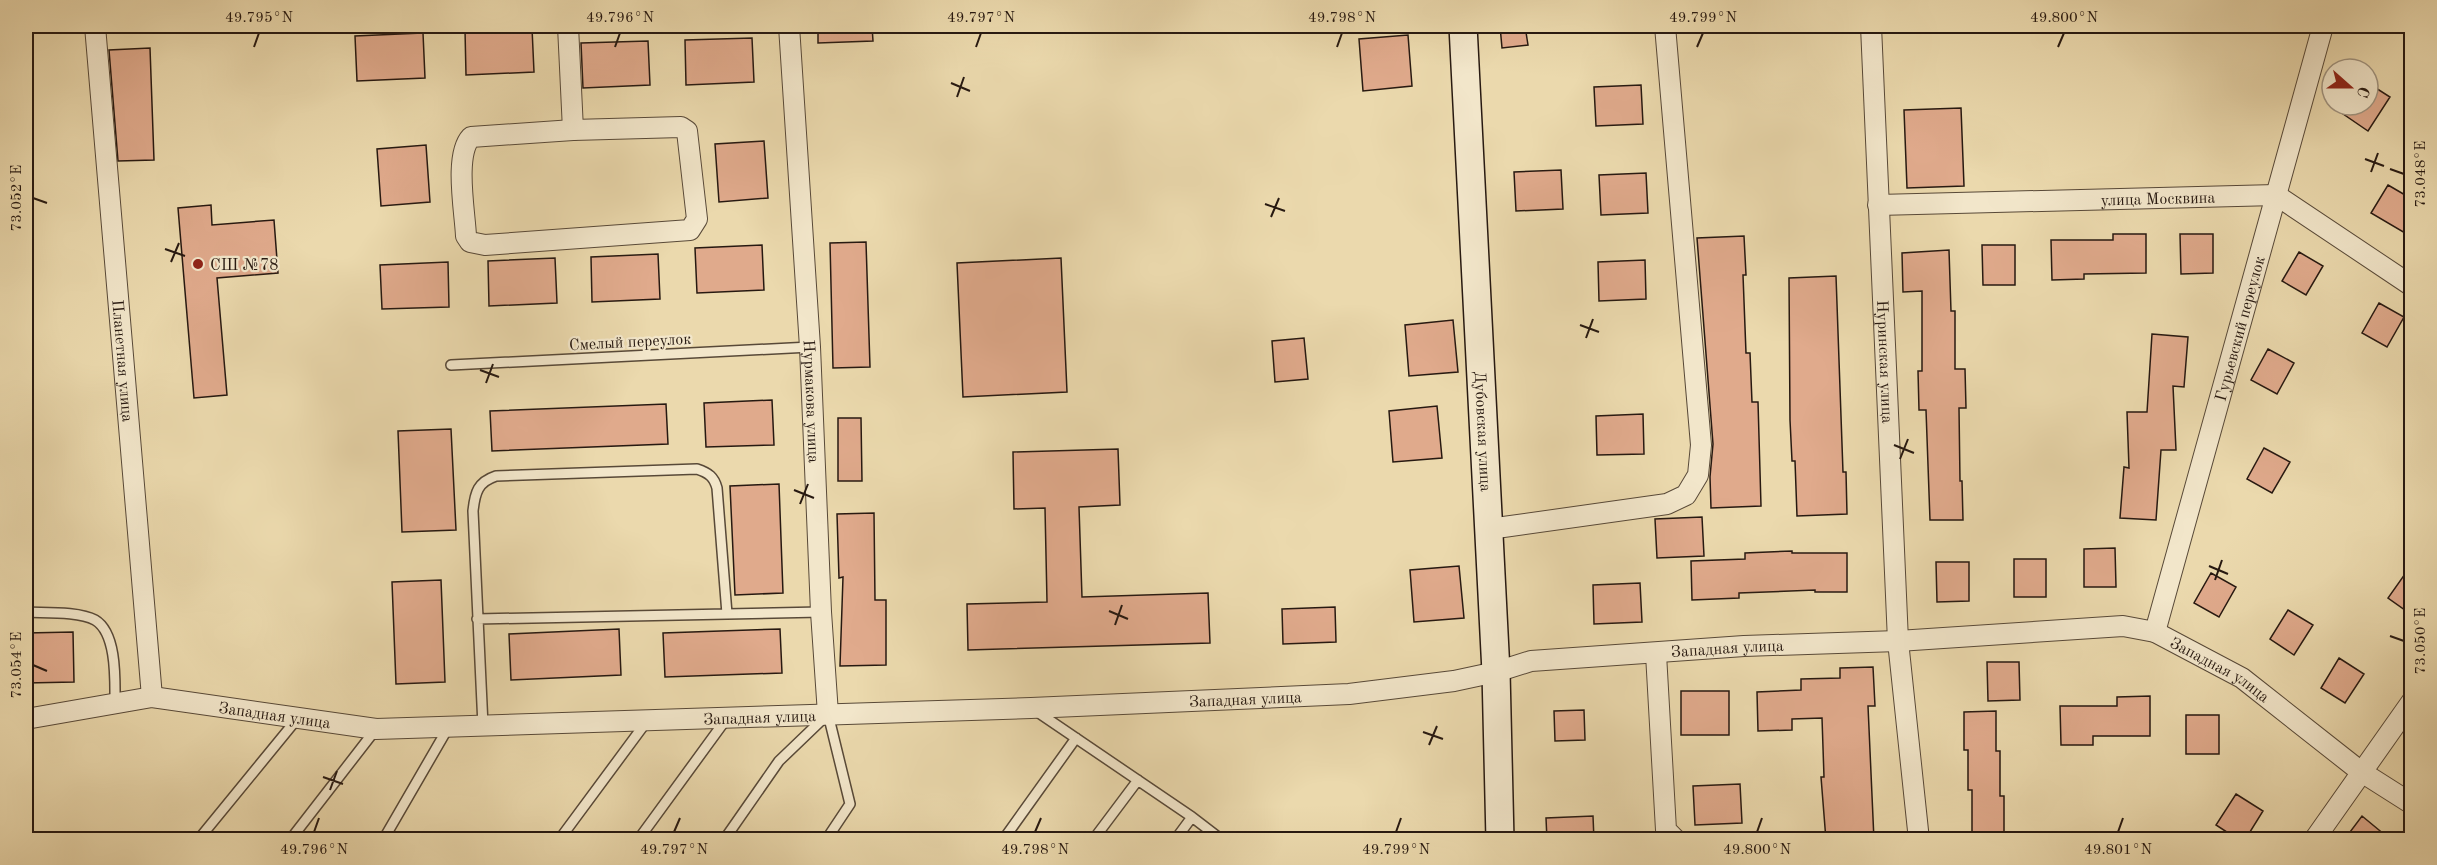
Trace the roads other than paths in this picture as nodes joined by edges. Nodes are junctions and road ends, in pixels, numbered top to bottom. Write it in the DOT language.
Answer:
graph roads {
  1 [pos="95,26"];
  2 [pos="568,26"];
  3 [pos="789,26"];
  4 [pos="1463,26"];
  5 [pos="1665,26"];
  6 [pos="1871,26"];
  7 [pos="2323,26"];
  8 [pos="573,130"];
  9 [pos="2276,195"];
  10 [pos="1878,205"];
  11 [pos="2412,286"];
  12 [pos="810,347"];
  13 [pos="451,365"];
  14 [pos="1489,529"];
  15 [pos="26,612"];
  16 [pos="821,612"];
  17 [pos="727,614"];
  18 [pos="477,619"];
  19 [pos="2155,632"];
  20 [pos="1898,641"];
  21 [pos="1656,654"];
  22 [pos="1496,672"];
  23 [pos="152,697"];
  24 [pos="2412,701"];
  25 [pos="115,702"];
  26 [pos="1031,708"];
  27 [pos="828,714"];
  28 [pos="298,717"];
  29 [pos="727,718"];
  30 [pos="26,719"];
  31 [pos="647,721"];
  32 [pos="483,726"];
  33 [pos="448,727"];
  34 [pos="376,729"];
  35 [pos="1076,738"];
  36 [pos="2360,771"];
  37 [pos="1137,780"];
  38 [pos="2412,804"];
  39 [pos="1192,817"];
  40 [pos="388,838"];
  41 [pos="198,840"];
  42 [pos="290,840"];
  43 [pos="559,840"];
  44 [pos="638,840"];
  45 [pos="724,840"];
  46 [pos="826,840"];
  47 [pos="1003,840"];
  48 [pos="1093,840"];
  49 [pos="1175,840"];
  50 [pos="1222,840"];
  51 [pos="1500,840"];
  52 [pos="1676,840"];
  53 [pos="1919,840"];
  54 [pos="2314,840"];
  1 -- 23 [label="street, Планетная улица"];
  2 -- 8 [label="street"];
  3 -- 12 [label="street, Нурмакова улица"];
  4 -- 14 [label="main road, Дубовская улица"];
  5 -- 14 [label="street"];
  6 -- 10 [label="street, Нуринская улица"];
  7 -- 9 [label="street, Гурьевский переулок"];
  8 -- 8 [label="street"];
  9 -- 10 [label="street, улица Москвина"];
  9 -- 11 [label="street"];
  9 -- 19 [label="street, Гурьевский переулок"];
  10 -- 20 [label="street, Нуринская улица"];
  12 -- 13 [label="lane, Смелый переулок"];
  12 -- 16 [label="street, Нурмакова улица"];
  14 -- 22 [label="main road, Дубовская улица"];
  15 -- 25 [label="lane"];
  16 -- 17 [label="lane"];
  16 -- 27 [label="street, Нурмакова улица"];
  17 -- 18 [label="lane"];
  17 -- 18 [label="lane"];
  18 -- 32 [label="lane"];
  19 -- 20 [label="street, Западная улица"];
  19 -- 36 [label="street, Западная улица"];
  20 -- 21 [label="street, Западная улица"];
  20 -- 53 [label="street, Нуринская улица"];
  21 -- 22 [label="street, Западная улица"];
  21 -- 52 [label="street"];
  22 -- 26 [label="street, Западная улица"];
  22 -- 51 [label="main road, Дубовская улица"];
  23 -- 25 [label="street, Западная улица"];
  23 -- 28 [label="street, Западная улица"];
  24 -- 36 [label="street"];
  25 -- 30 [label="street, Западная улица"];
  26 -- 27 [label="street, Западная улица"];
  26 -- 35 [label="lane"];
  27 -- 29 [label="street, Западная улица"];
  27 -- 45 [label="lane"];
  27 -- 46 [label="lane, Нурмакова улица"];
  28 -- 34 [label="street, Западная улица"];
  28 -- 41 [label="lane"];
  29 -- 31 [label="street, Западная улица"];
  29 -- 44 [label="lane"];
  31 -- 32 [label="street, Западная улица"];
  31 -- 43 [label="lane"];
  32 -- 33 [label="street, Западная улица"];
  33 -- 34 [label="street, Западная улица"];
  33 -- 40 [label="lane"];
  34 -- 42 [label="lane"];
  35 -- 37 [label="lane"];
  35 -- 47 [label="lane"];
  36 -- 38 [label="street, Западная улица"];
  36 -- 54 [label="street"];
  37 -- 39 [label="lane"];
  37 -- 48 [label="lane"];
  39 -- 49 [label="lane"];
  39 -- 50 [label="lane"];
}
